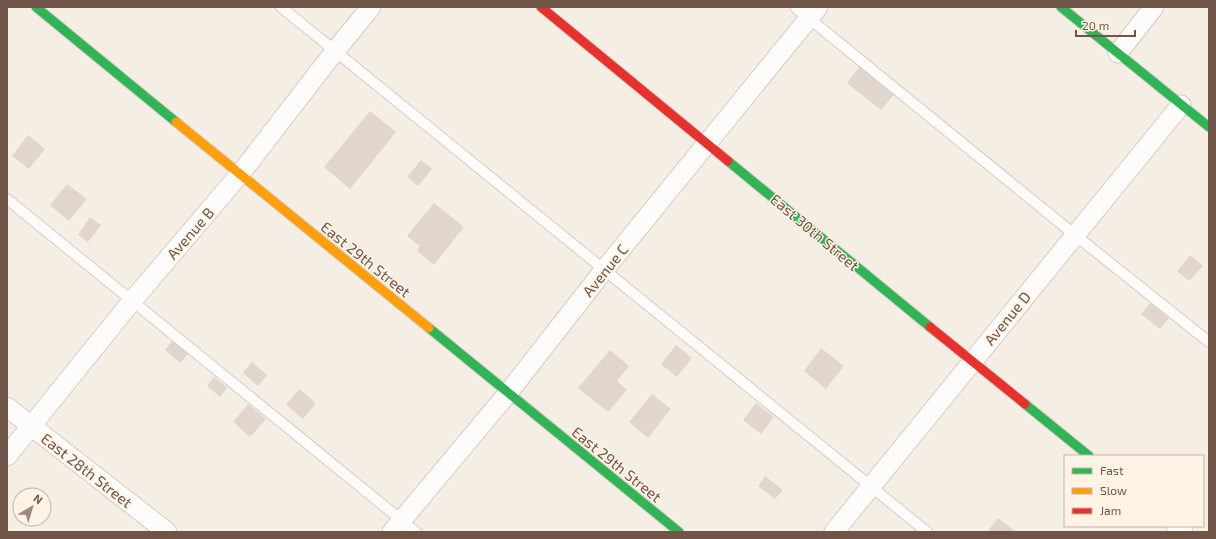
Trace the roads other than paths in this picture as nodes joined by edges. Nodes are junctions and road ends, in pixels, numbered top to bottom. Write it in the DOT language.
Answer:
graph roads {
  1 [pos="36,7"];
  2 [pos="281,7"];
  3 [pos="371,7"];
  4 [pos="542,7"];
  5 [pos="1061,7"];
  6 [pos="1154,7"];
  7 [pos="807,11"];
  8 [pos="335,51"];
  9 [pos="1118,53"];
  10 [pos="1181,105"];
  11 [pos="1209,127"];
  12 [pos="708,143"];
  13 [pos="240,174"];
  14 [pos="7,199"];
  15 [pos="1075,235"];
  16 [pos="604,270"];
  17 [pos="132,301"];
  18 [pos="1209,342"];
  19 [pos="972,362"];
  20 [pos="508,393"];
  21 [pos="7,407"];
  22 [pos="30,426"];
  23 [pos="1088,455"];
  24 [pos="7,456"];
  25 [pos="870,486"];
  26 [pos="396,526"];
  27 [pos="166,532"];
  28 [pos="416,532"];
  29 [pos="679,532"];
  30 [pos="834,532"];
  31 [pos="927,532"];
  1 -- 13 [label="street, East 29th Street"];
  2 -- 8 [label="lane"];
  3 -- 8 [label="street, Avenue B"];
  4 -- 12 [label="street, East 30th Street"];
  5 -- 9 [label="street"];
  6 -- 9 [label="street"];
  7 -- 12 [label="street, Avenue C"];
  7 -- 15 [label="lane"];
  8 -- 13 [label="street, Avenue B"];
  8 -- 16 [label="lane"];
  9 -- 10 [label="street"];
  10 -- 11 [label="street"];
  10 -- 15 [label="street, Avenue D"];
  12 -- 16 [label="street, Avenue C"];
  12 -- 19 [label="street, East 30th Street"];
  13 -- 17 [label="street, Avenue B"];
  13 -- 20 [label="street, East 29th Street"];
  14 -- 17 [label="lane"];
  15 -- 18 [label="lane"];
  15 -- 19 [label="street, Avenue D"];
  16 -- 20 [label="street, Avenue C"];
  16 -- 25 [label="lane"];
  17 -- 22 [label="street, Avenue B"];
  17 -- 26 [label="lane"];
  19 -- 23 [label="street, East 30th Street"];
  19 -- 25 [label="street, Avenue D"];
  20 -- 26 [label="street, Avenue C"];
  20 -- 29 [label="street, East 29th Street"];
  21 -- 22 [label="street, East 28th Street"];
  22 -- 24 [label="street, Avenue B"];
  22 -- 27 [label="street, East 28th Street"];
  25 -- 30 [label="street, Avenue D"];
  25 -- 31 [label="lane"];
  26 -- 28 [label="lane"];
}
